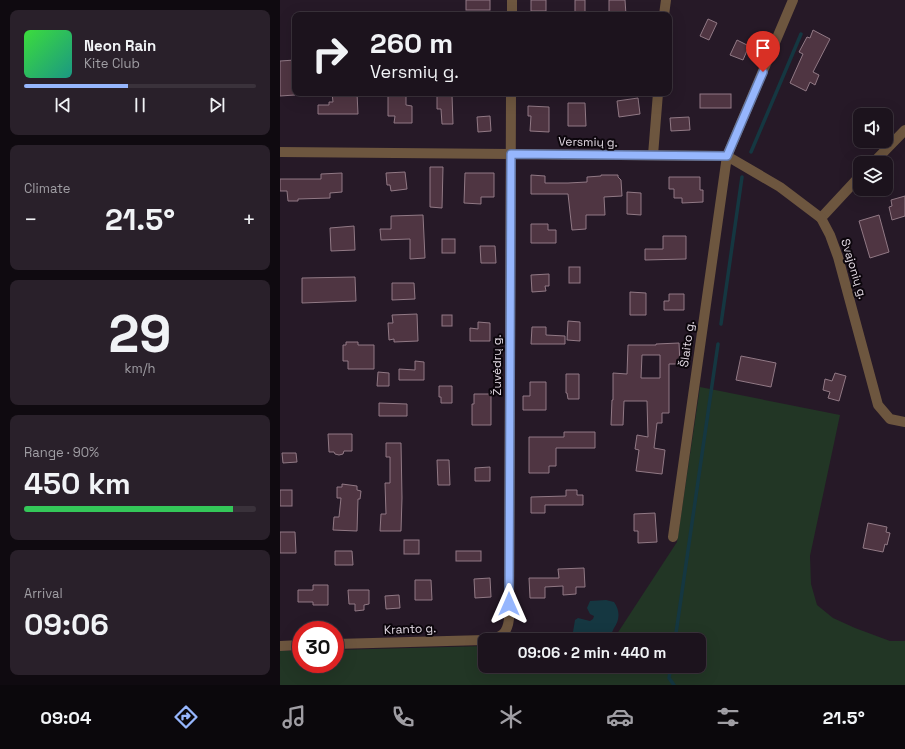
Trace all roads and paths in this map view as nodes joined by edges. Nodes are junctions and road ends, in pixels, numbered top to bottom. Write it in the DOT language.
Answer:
graph roads {
  1 [pos="512,0"];
  2 [pos="666,0"];
  3 [pos="793,0"];
  4 [pos="512,12"];
  5 [pos="664,12"];
  6 [pos="511,96"];
  7 [pos="658,96"];
  8 [pos="905,130"];
  9 [pos="280,152"];
  10 [pos="511,154"];
  11 [pos="654,155"];
  12 [pos="727,156"];
  13 [pos="879,156"];
  14 [pos="853,184"];
  15 [pos="821,218"];
  16 [pos="905,422"];
  17 [pos="673,537"];
  18 [pos="503,633"];
  19 [pos="478,640"];
  20 [pos="344,644"];
  21 [pos="292,645"];
  22 [pos="280,646"];
  1 -- 4 [label="street"];
  2 -- 5 [label="street"];
  3 -- 12 [label="street"];
  6 -- 10 [label="street, Žuvėdrų g."];
  7 -- 11 [label="street"];
  8 -- 13 [label="street"];
  9 -- 10 [label="street, Versmių g."];
  10 -- 11 [label="street, Versmių g."];
  10 -- 18 [label="street, Žuvėdrų g."];
  11 -- 12 [label="street, Versmių g."];
  12 -- 15 [label="street, Svajonių g."];
  12 -- 17 [label="street, Šlaito g."];
  14 -- 15 [label="street"];
  15 -- 16 [label="street, Svajonių g."];
  19 -- 20 [label="street, Kranto g."];
  21 -- 22 [label="street"];
}
